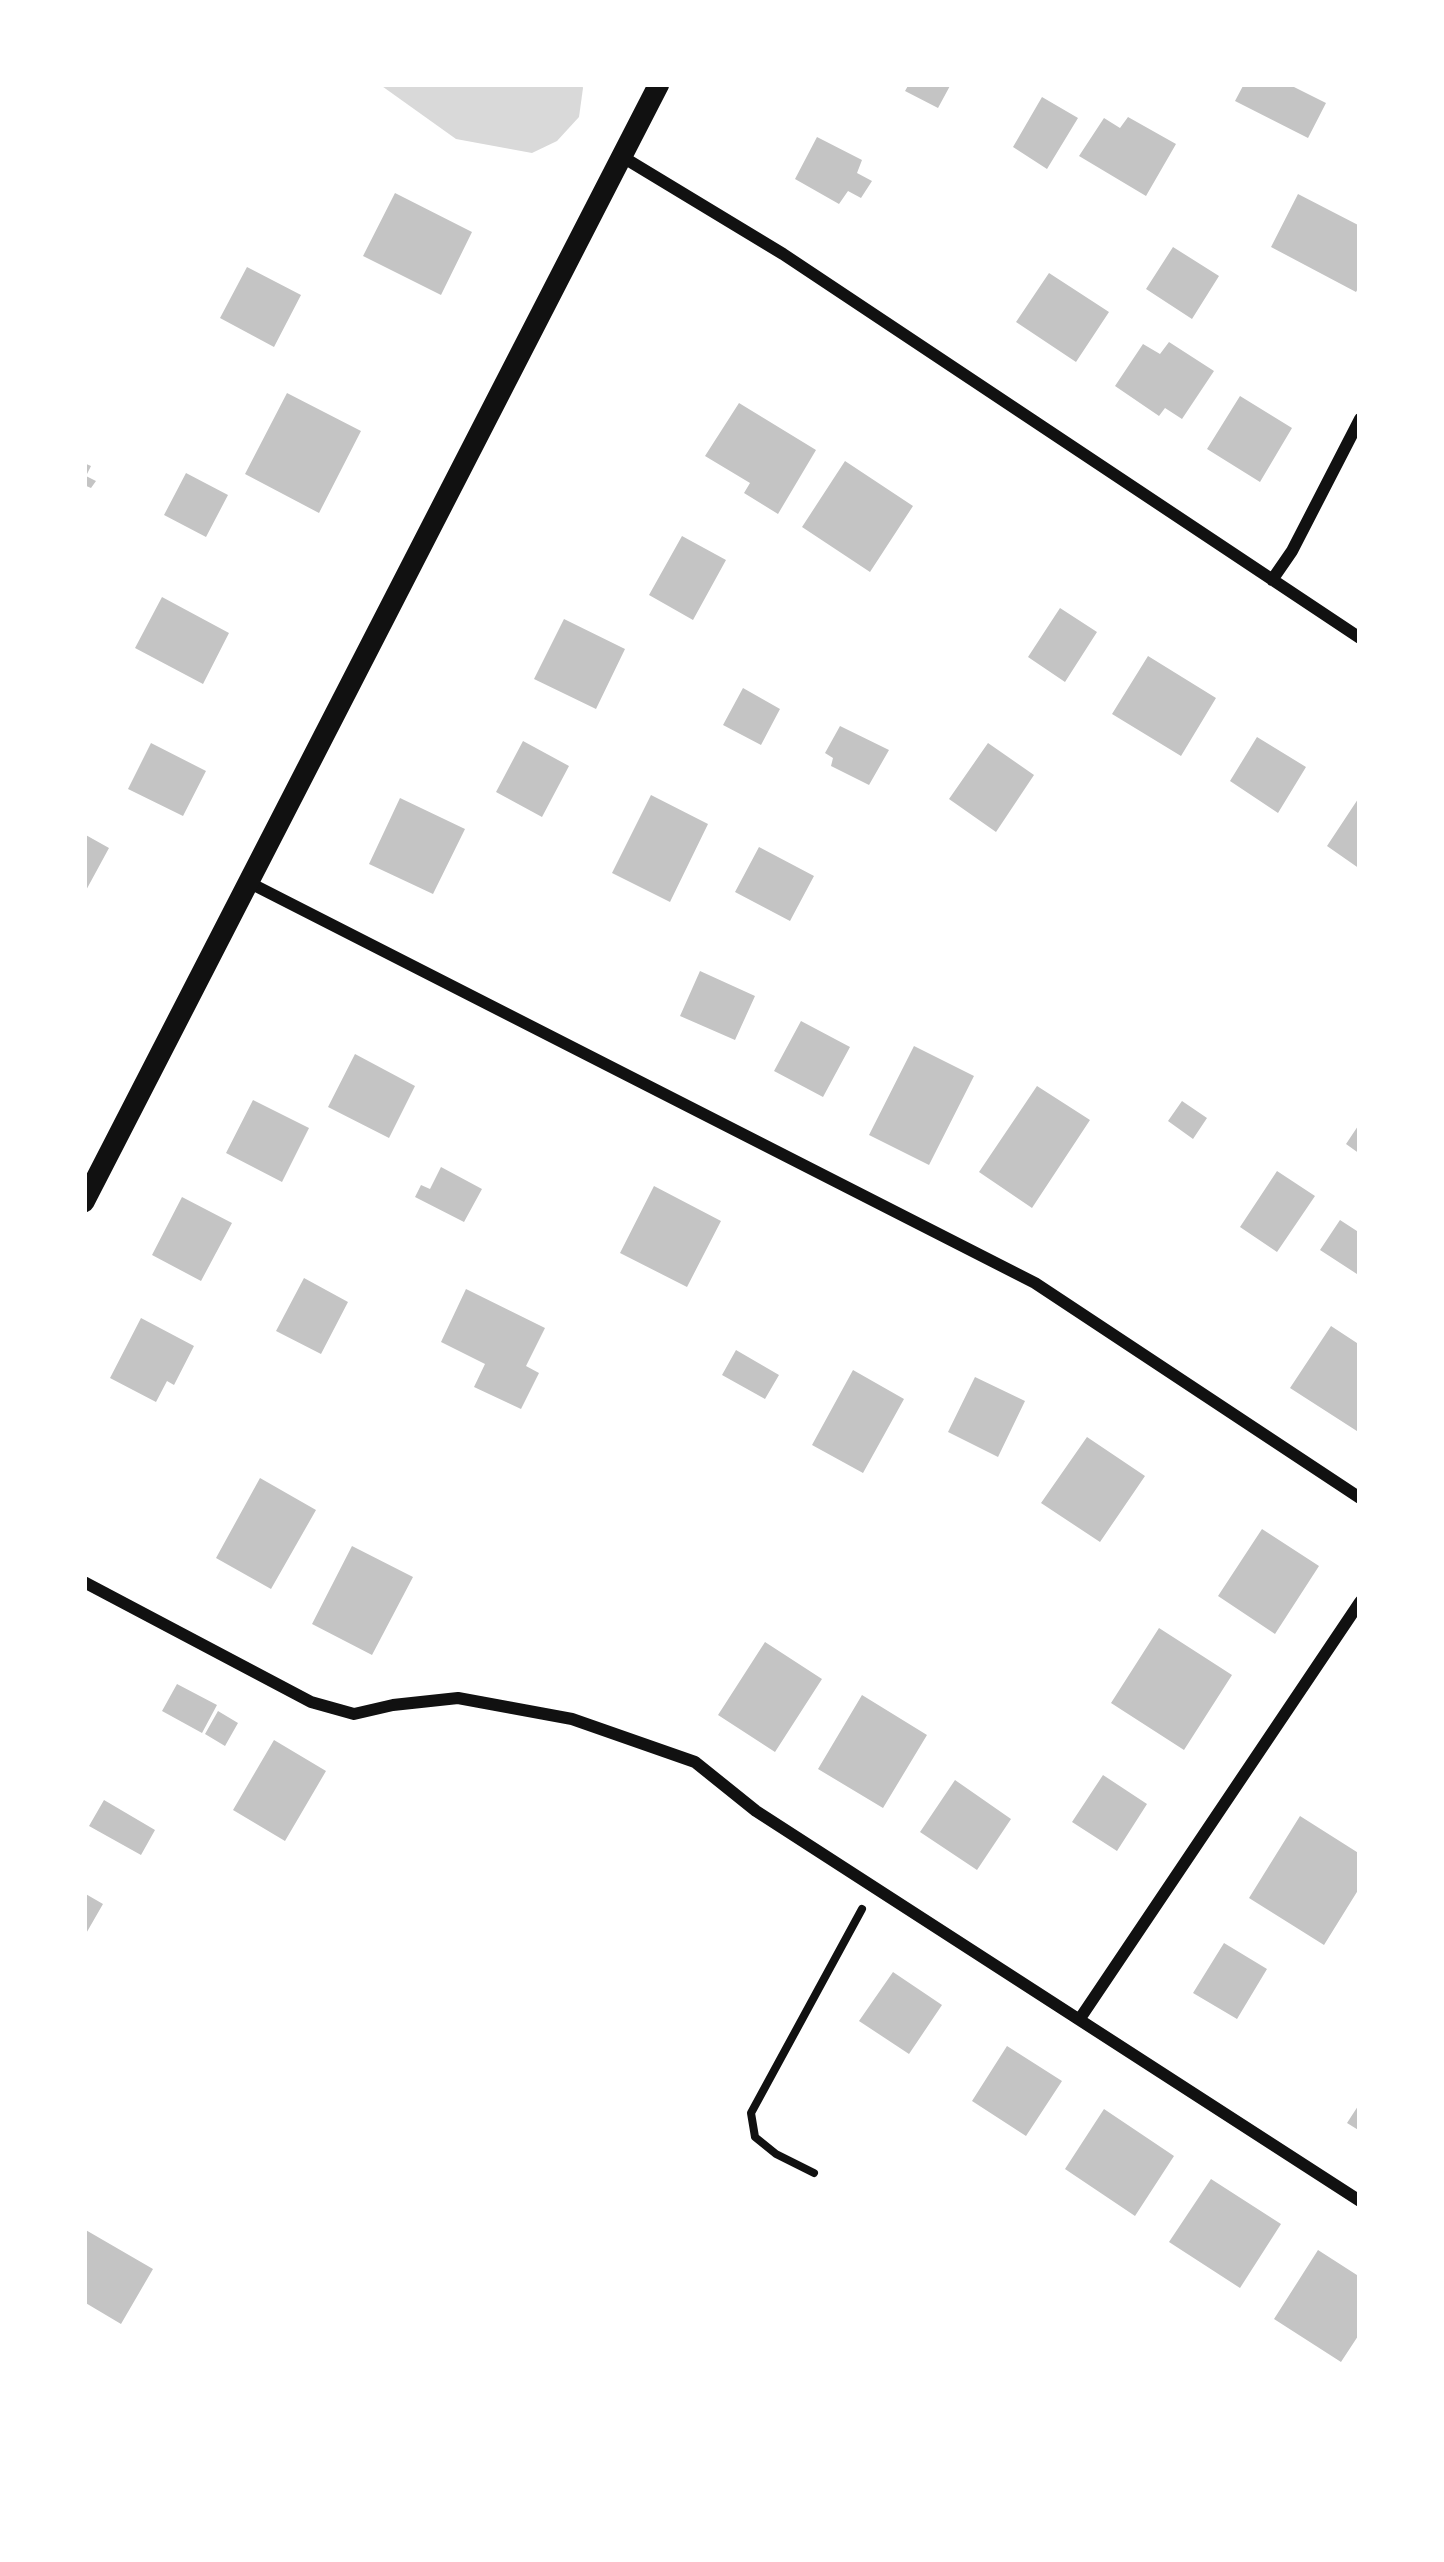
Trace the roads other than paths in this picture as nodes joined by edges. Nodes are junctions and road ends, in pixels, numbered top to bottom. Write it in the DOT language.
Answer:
graph roads {
  1 [pos="659,84"];
  2 [pos="621,156"];
  3 [pos="1360,418"];
  4 [pos="1272,580"];
  5 [pos="1360,638"];
  6 [pos="248,882"];
  7 [pos="84,1202"];
  8 [pos="1360,1498"];
  9 [pos="84,1582"];
  10 [pos="1360,1602"];
  11 [pos="1081,2018"];
  12 [pos="1360,2200"];
  1 -- 2 [label="street"];
  2 -- 4 [label="street"];
  2 -- 6 [label="street"];
  3 -- 4 [label="street"];
  4 -- 5 [label="street"];
  6 -- 7 [label="street"];
  6 -- 8 [label="street"];
  9 -- 11 [label="street"];
  10 -- 11 [label="street"];
  11 -- 12 [label="street"];
}
